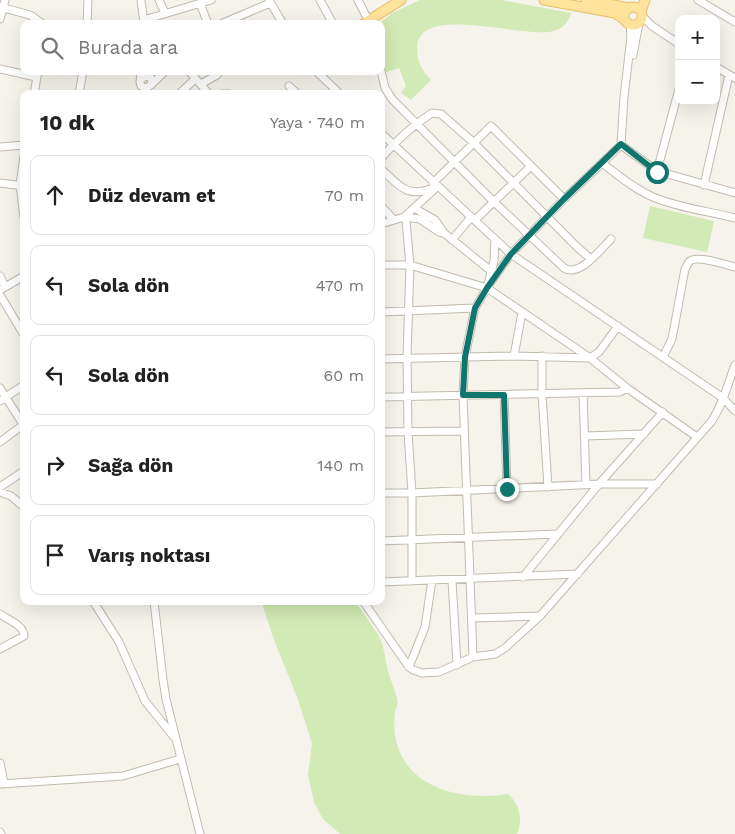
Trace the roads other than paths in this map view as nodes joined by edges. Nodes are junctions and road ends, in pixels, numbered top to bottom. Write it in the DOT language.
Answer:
graph roads {
  1 [pos="5,0"];
  2 [pos="88,0"];
  3 [pos="142,0"];
  4 [pos="160,0"];
  5 [pos="211,0"];
  6 [pos="320,0"];
  7 [pos="358,0"];
  8 [pos="400,0"];
  9 [pos="544,0"];
  10 [pos="586,0"];
  11 [pos="645,0"];
  12 [pos="698,0"];
  13 [pos="269,2"];
  14 [pos="200,3"];
  15 [pos="632,5"];
  16 [pos="1,8"];
  17 [pos="164,13"];
  18 [pos="0,18"];
  19 [pos="734,18"];
  20 [pos="636,19"];
  21 [pos="37,20"];
  22 [pos="87,20"];
  23 [pos="144,20"];
  24 [pos="148,20"];
  25 [pos="206,20"];
  26 [pos="230,20"];
  27 [pos="280,20"];
  28 [pos="331,20"];
  29 [pos="366,20"];
  30 [pos="370,20"];
  31 [pos="652,26"];
  32 [pos="638,34"];
  33 [pos="675,41"];
  34 [pos="0,69"];
  35 [pos="720,69"];
  36 [pos="20,72"];
  37 [pos="37,75"];
  38 [pos="82,75"];
  39 [pos="161,75"];
  40 [pos="192,75"];
  41 [pos="217,75"];
  42 [pos="320,75"];
  43 [pos="382,75"];
  44 [pos="145,76"];
  45 [pos="732,76"];
  46 [pos="195,79"];
  47 [pos="201,84"];
  48 [pos="289,86"];
  49 [pos="149,89"];
  50 [pos="35,90"];
  51 [pos="80,90"];
  52 [pos="140,90"];
  53 [pos="183,90"];
  54 [pos="206,90"];
  55 [pos="294,90"];
  56 [pos="336,90"];
  57 [pos="624,97"];
  58 [pos="675,104"];
  59 [pos="416,124"];
  60 [pos="385,138"];
  61 [pos="474,143"];
  62 [pos="621,144"];
  63 [pos="20,145"];
  64 [pos="393,145"];
  65 [pos="0,147"];
  66 [pos="385,154"];
  67 [pos="454,162"];
  68 [pos="602,163"];
  69 [pos="531,166"];
  70 [pos="657,172"];
  71 [pos="385,173"];
  72 [pos="0,183"];
  73 [pos="512,183"];
  74 [pos="435,185"];
  75 [pos="704,185"];
  76 [pos="20,186"];
  77 [pos="735,192"];
  78 [pos="564,199"];
  79 [pos="493,202"];
  80 [pos="414,208"];
  81 [pos="385,210"];
  82 [pos="404,217"];
  83 [pos="547,217"];
  84 [pos="735,218"];
  85 [pos="473,219"];
  86 [pos="394,220"];
  87 [pos="385,223"];
  88 [pos="444,233"];
  89 [pos="529,235"];
  90 [pos="612,239"];
  91 [pos="452,240"];
  92 [pos="495,240"];
  93 [pos="511,254"];
  94 [pos="591,259"];
  95 [pos="385,265"];
  96 [pos="410,265"];
  97 [pos="735,267"];
  98 [pos="491,271"];
  99 [pos="0,276"];
  100 [pos="20,278"];
  101 [pos="3,288"];
  102 [pos="487,288"];
  103 [pos="0,296"];
  104 [pos="475,308"];
  105 [pos="409,311"];
  106 [pos="385,312"];
  107 [pos="522,312"];
  108 [pos="618,326"];
  109 [pos="20,328"];
  110 [pos="514,356"];
  111 [pos="542,356"];
  112 [pos="465,357"];
  113 [pos="663,357"];
  114 [pos="407,358"];
  115 [pos="590,358"];
  116 [pos="385,359"];
  117 [pos="735,364"];
  118 [pos="0,388"];
  119 [pos="20,388"];
  120 [pos="627,388"];
  121 [pos="583,393"];
  122 [pos="542,394"];
  123 [pos="463,395"];
  124 [pos="504,395"];
  125 [pos="408,396"];
  126 [pos="385,397"];
  127 [pos="723,398"];
  128 [pos="3,399"];
  129 [pos="735,411"];
  130 [pos="663,412"];
  131 [pos="20,421"];
  132 [pos="20,427"];
  133 [pos="464,431"];
  134 [pos="385,432"];
  135 [pos="408,432"];
  136 [pos="644,434"];
  137 [pos="585,436"];
  138 [pos="697,437"];
  139 [pos="0,442"];
  140 [pos="20,474"];
  141 [pos="599,484"];
  142 [pos="657,484"];
  143 [pos="586,485"];
  144 [pos="0,487"];
  145 [pos="548,487"];
  146 [pos="507,489"];
  147 [pos="466,491"];
  148 [pos="0,492"];
  149 [pos="385,493"];
  150 [pos="412,493"];
  151 [pos="20,503"];
  152 [pos="557,534"];
  153 [pos="469,538"];
  154 [pos="412,540"];
  155 [pos="385,542"];
  156 [pos="578,574"];
  157 [pos="523,576"];
  158 [pos="470,579"];
  159 [pos="432,580"];
  160 [pos="452,580"];
  161 [pos="412,581"];
  162 [pos="385,582"];
  163 [pos="96,605"];
  164 [pos="154,605"];
  165 [pos="366,605"];
  166 [pos="0,614"];
  167 [pos="540,616"];
  168 [pos="472,618"];
  169 [pos="0,649"];
  170 [pos="473,657"];
  171 [pos="457,665"];
  172 [pos="409,667"];
  173 [pos="175,740"];
  174 [pos="180,759"];
  175 [pos="0,763"];
  176 [pos="2,784"];
  177 [pos="200,834"];
  1 -- 16 [label="street"];
  2 -- 22 [label="street"];
  3 -- 23 [label="street"];
  4 -- 17 [label="street"];
  5 -- 14 [label="street"];
  6 -- 28 [label="street"];
  7 -- 29 [label="street"];
  8 -- 30 [label="main road"];
  9 -- 20 [label="main road"];
  10 -- 15 [label="main road"];
  11 -- 20 [label="main road"];
  12 -- 19 [label="street"];
  13 -- 26 [label="street"];
  13 -- 27 [label="street"];
  14 -- 17 [label="street"];
  14 -- 25 [label="street"];
  15 -- 20 [label="main road"];
  15 -- 20 [label="main road"];
  16 -- 18 [label="street"];
  16 -- 21 [label="street"];
  17 -- 24 [label="street"];
  20 -- 31 [label="street"];
  20 -- 32 [label="street"];
  20 -- 57 [label="street"];
  31 -- 32 [label="street"];
  31 -- 33 [label="street"];
  32 -- 57 [label="street"];
  34 -- 36 [label="street"];
  35 -- 45 [label="street"];
  37 -- 50 [label="street"];
  38 -- 51 [label="street"];
  39 -- 49 [label="street"];
  40 -- 46 [label="street"];
  41 -- 47 [label="street"];
  42 -- 56 [label="street"];
  43 -- 59 [label="street"];
  44 -- 49 [label="street"];
  44 -- 49 [label="street"];
  44 -- 52 [label="street"];
  45 -- 75 [label="street"];
  46 -- 47 [label="street"];
  46 -- 53 [label="street"];
  47 -- 54 [label="street"];
  48 -- 55 [label="street"];
  57 -- 62 [label="street"];
  58 -- 70 [label="street"];
  59 -- 61 [label="street"];
  59 -- 64 [label="street"];
  59 -- 67 [label="street"];
  60 -- 64 [label="street"];
  61 -- 67 [label="street"];
  61 -- 69 [label="street"];
  61 -- 73 [label="street"];
  62 -- 68 [label="street"];
  62 -- 70 [label="street"];
  63 -- 65 [label="street"];
  64 -- 66 [label="street"];
  64 -- 74 [label="street"];
  67 -- 74 [label="street"];
  67 -- 79 [label="street"];
  68 -- 78 [label="street"];
  68 -- 84 [label="street"];
  69 -- 73 [label="street"];
  69 -- 78 [label="street"];
  70 -- 75 [label="street"];
  71 -- 74 [label="street"];
  72 -- 76 [label="street"];
  73 -- 79 [label="street"];
  73 -- 83 [label="street"];
  74 -- 80 [label="street"];
  74 -- 85 [label="street"];
  75 -- 77 [label="street"];
  78 -- 83 [label="street"];
  79 -- 85 [label="street"];
  79 -- 89 [label="street"];
  80 -- 82 [label="street"];
  80 -- 88 [label="street"];
  81 -- 86 [label="street"];
  82 -- 86 [label="street"];
  82 -- 88 [label="street"];
  82 -- 96 [label="street"];
  83 -- 89 [label="street"];
  83 -- 94 [label="street"];
  85 -- 91 [label="street"];
  85 -- 92 [label="street"];
  86 -- 87 [label="street"];
  88 -- 91 [label="street"];
  89 -- 93 [label="street"];
  89 -- 94 [label="street"];
  90 -- 94 [label="street"];
  91 -- 98 [label="street"];
  92 -- 93 [label="street"];
  92 -- 98 [label="street"];
  93 -- 102 [label="street"];
  93 -- 108 [label="street"];
  95 -- 96 [label="street"];
  96 -- 102 [label="street"];
  96 -- 105 [label="street"];
  97 -- 113 [label="street"];
  98 -- 102 [label="street"];
  99 -- 101 [label="street"];
  100 -- 101 [label="street"];
  102 -- 104 [label="street"];
  102 -- 107 [label="street"];
  103 -- 109 [label="street"];
  104 -- 105 [label="street"];
  104 -- 112 [label="street"];
  105 -- 106 [label="street"];
  105 -- 114 [label="street"];
  107 -- 110 [label="street"];
  107 -- 115 [label="street"];
  108 -- 113 [label="street"];
  108 -- 115 [label="street"];
  110 -- 111 [label="street"];
  110 -- 112 [label="street"];
  111 -- 115 [label="street"];
  111 -- 122 [label="street"];
  112 -- 114 [label="street"];
  112 -- 123 [label="street"];
  113 -- 127 [label="street"];
  114 -- 116 [label="street"];
  114 -- 125 [label="street"];
  115 -- 120 [label="street"];
  117 -- 127 [label="street"];
  118 -- 128 [label="street"];
  119 -- 128 [label="street"];
  120 -- 121 [label="street"];
  120 -- 130 [label="street"];
  121 -- 122 [label="street"];
  121 -- 137 [label="street"];
  122 -- 124 [label="street"];
  122 -- 145 [label="street"];
  123 -- 124 [label="street"];
  123 -- 125 [label="street"];
  123 -- 133 [label="street"];
  124 -- 146 [label="street"];
  125 -- 126 [label="street"];
  125 -- 135 [label="street"];
  127 -- 129 [label="street"];
  127 -- 138 [label="street"];
  128 -- 131 [label="street"];
  130 -- 136 [label="street"];
  130 -- 138 [label="street"];
  132 -- 139 [label="street"];
  133 -- 135 [label="street"];
  133 -- 147 [label="street"];
  134 -- 135 [label="street"];
  135 -- 150 [label="street"];
  136 -- 137 [label="street"];
  136 -- 141 [label="street"];
  137 -- 143 [label="street"];
  138 -- 142 [label="street"];
  140 -- 144 [label="street"];
  141 -- 142 [label="street"];
  141 -- 143 [label="street"];
  141 -- 152 [label="street"];
  142 -- 156 [label="street"];
  143 -- 145 [label="street"];
  145 -- 146 [label="street"];
  146 -- 147 [label="street"];
  147 -- 150 [label="street"];
  147 -- 153 [label="street"];
  148 -- 151 [label="street"];
  149 -- 150 [label="street"];
  150 -- 154 [label="street"];
  152 -- 153 [label="street"];
  152 -- 157 [label="street"];
  153 -- 154 [label="street"];
  153 -- 158 [label="street"];
  154 -- 155 [label="street"];
  154 -- 161 [label="street"];
  156 -- 157 [label="street"];
  156 -- 167 [label="street"];
  157 -- 158 [label="street"];
  158 -- 160 [label="street"];
  158 -- 168 [label="street"];
  159 -- 160 [label="street"];
  159 -- 161 [label="street"];
  159 -- 172 [label="street"];
  160 -- 171 [label="street"];
  161 -- 162 [label="street"];
  163 -- 173 [label="street"];
  164 -- 173 [label="street"];
  165 -- 172 [label="street"];
  166 -- 169 [label="street"];
  167 -- 168 [label="street"];
  167 -- 170 [label="street"];
  168 -- 170 [label="street"];
  170 -- 171 [label="street"];
  171 -- 172 [label="street"];
  173 -- 174 [label="street"];
  174 -- 176 [label="street"];
  174 -- 177 [label="street"];
  175 -- 176 [label="street"];
}
